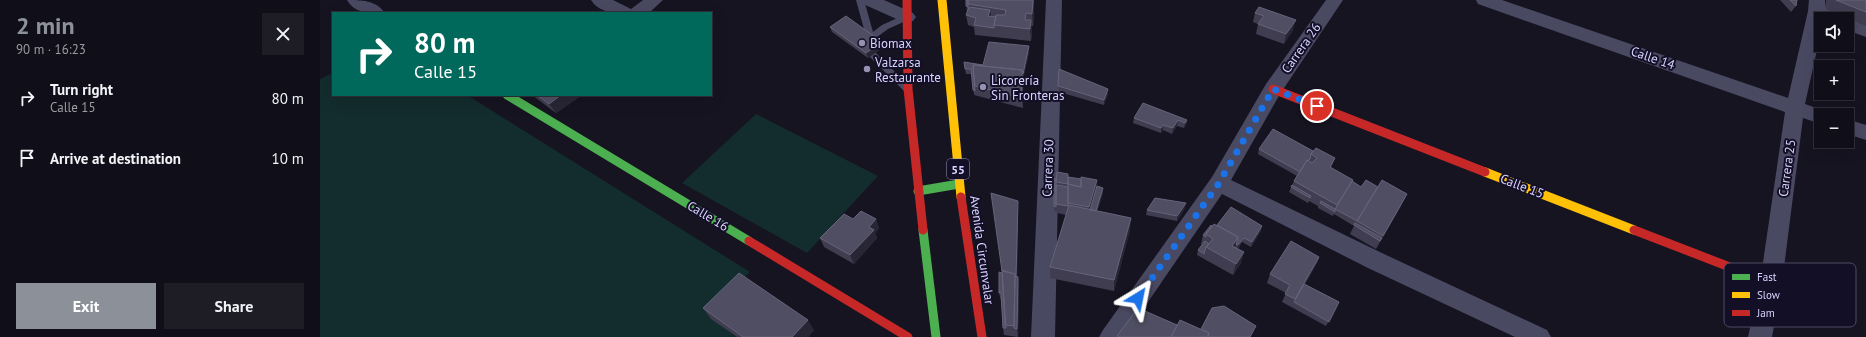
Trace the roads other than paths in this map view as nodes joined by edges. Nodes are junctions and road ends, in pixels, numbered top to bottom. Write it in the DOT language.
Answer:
graph roads {
  1 [pos="355,0"];
  2 [pos="599,0"];
  3 [pos="655,0"];
  4 [pos="860,0"];
  5 [pos="869,0"];
  6 [pos="907,0"];
  7 [pos="942,0"];
  8 [pos="1054,0"];
  9 [pos="1335,0"];
  10 [pos="1484,0"];
  11 [pos="1817,6"];
  12 [pos="374,12"];
  13 [pos="623,12"];
  14 [pos="638,12"];
  15 [pos="1826,12"];
  16 [pos="907,17"];
  17 [pos="1854,26"];
  18 [pos="1866,31"];
  19 [pos="873,54"];
  20 [pos="908,89"];
  21 [pos="1273,89"];
  22 [pos="514,96"];
  23 [pos="1795,108"];
  24 [pos="1814,115"];
  25 [pos="1854,128"];
  26 [pos="1866,132"];
  27 [pos="1219,183"];
  28 [pos="959,184"];
  29 [pos="918,191"];
  30 [pos="1774,263"];
  31 [pos="1724,265"];
  32 [pos="1762,327"];
  33 [pos="908,337"];
  34 [pos="936,337"];
  35 [pos="982,337"];
  36 [pos="1043,337"];
  37 [pos="1111,337"];
  38 [pos="1539,337"];
  39 [pos="1760,337"];
  1 -- 12 [label="street"];
  2 -- 13 [label="street"];
  3 -- 14 [label="street"];
  4 -- 16 [label="lane"];
  5 -- 16 [label="street"];
  6 -- 16 [label="main road"];
  7 -- 28 [label="main road, Avenida Circunvalar / 55"];
  8 -- 36 [label="street, Carrera 30"];
  9 -- 21 [label="street, Carrera 26"];
  10 -- 23 [label="street, Calle 14"];
  11 -- 15 [label="street"];
  11 -- 23 [label="street, Carrera 25"];
  16 -- 20 [label="main road"];
  17 -- 18 [label="street"];
  19 -- 20 [label="lane"];
  20 -- 29 [label="main road"];
  21 -- 27 [label="street, Carrera 26"];
  21 -- 31 [label="main road, Calle 15"];
  22 -- 33 [label="main road, Calle 16"];
  23 -- 24 [label="street, Calle 14"];
  23 -- 30 [label="street, Carrera 25"];
  25 -- 26 [label="street"];
  27 -- 37 [label="street, Carrera 26"];
  27 -- 38 [label="street"];
  28 -- 29 [label="main road"];
  28 -- 35 [label="main road, Avenida Circunvalar / 55"];
  29 -- 34 [label="main road"];
  32 -- 39 [label="street, Carrera 25"];
}
